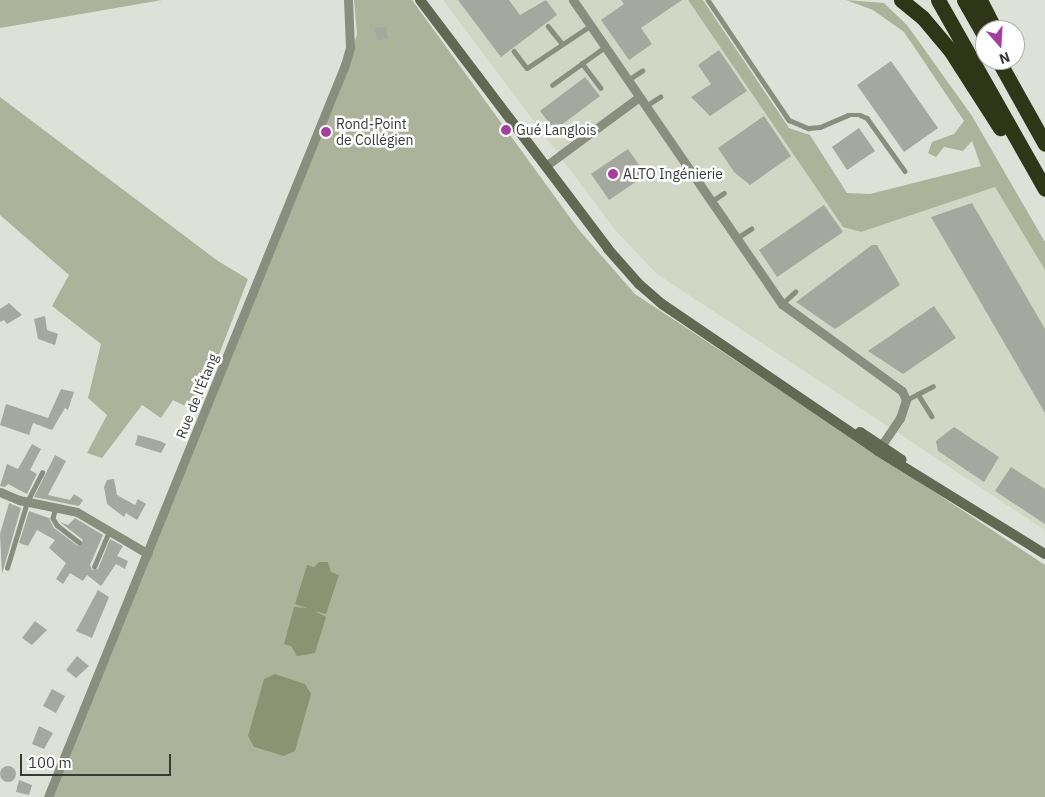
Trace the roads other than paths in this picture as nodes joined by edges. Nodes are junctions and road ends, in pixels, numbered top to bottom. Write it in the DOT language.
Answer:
graph roads {
  1 [pos="348,0"];
  2 [pos="420,0"];
  3 [pos="573,0"];
  4 [pos="708,0"];
  5 [pos="901,0"];
  6 [pos="938,0"];
  7 [pos="964,0"];
  8 [pos="980,0"];
  9 [pos="975,20"];
  10 [pos="990,20"];
  11 [pos="548,26"];
  12 [pos="590,26"];
  13 [pos="562,43"];
  14 [pos="605,48"];
  15 [pos="514,51"];
  16 [pos="582,63"];
  17 [pos="1004,70"];
  18 [pos="642,71"];
  19 [pos="627,80"];
  20 [pos="552,85"];
  21 [pos="601,88"];
  22 [pos="660,97"];
  23 [pos="638,98"];
  24 [pos="645,107"];
  25 [pos="1045,144"];
  26 [pos="1024,152"];
  27 [pos="547,166"];
  28 [pos="905,171"];
  29 [pos="1045,189"];
  30 [pos="724,192"];
  31 [pos="711,202"];
  32 [pos="751,229"];
  33 [pos="736,239"];
  34 [pos="795,292"];
  35 [pos="782,304"];
  36 [pos="933,386"];
  37 [pos="918,394"];
  38 [pos="906,400"];
  39 [pos="808,402"];
  40 [pos="932,416"];
  41 [pos="882,445"];
  42 [pos="42,472"];
  43 [pos="932,483"];
  44 [pos="0,492"];
  45 [pos="27,502"];
  46 [pos="56,506"];
  47 [pos="109,531"];
  48 [pos="79,542"];
  49 [pos="148,554"];
  50 [pos="1045,554"];
  51 [pos="94,567"];
  52 [pos="7,568"];
  53 [pos="48,797"];
  1 -- 49 [label="street, Rue de l'Étang"];
  2 -- 27 [label="main road"];
  3 -- 12 [label="street"];
  4 -- 28 [label="lane"];
  5 -- 26 [label="highway"];
  6 -- 26 [label="highway"];
  7 -- 9 [label="highway"];
  8 -- 10 [label="highway"];
  11 -- 13 [label="lane"];
  12 -- 13 [label="lane"];
  12 -- 14 [label="street"];
  13 -- 15 [label="lane"];
  14 -- 16 [label="lane"];
  14 -- 19 [label="street"];
  16 -- 20 [label="lane"];
  16 -- 21 [label="lane"];
  17 -- 25 [label="highway"];
  18 -- 19 [label="lane"];
  19 -- 23 [label="street"];
  22 -- 24 [label="lane"];
  23 -- 24 [label="street"];
  23 -- 27 [label="street"];
  24 -- 31 [label="street"];
  26 -- 29 [label="highway"];
  27 -- 39 [label="main road"];
  30 -- 31 [label="lane"];
  31 -- 33 [label="street"];
  32 -- 33 [label="lane"];
  33 -- 35 [label="street"];
  34 -- 35 [label="lane"];
  35 -- 38 [label="street"];
  36 -- 37 [label="lane"];
  37 -- 38 [label="lane"];
  37 -- 40 [label="lane"];
  38 -- 41 [label="street"];
  39 -- 41 [label="main road"];
  39 -- 43 [label="main road"];
  41 -- 43 [label="main road"];
  42 -- 45 [label="lane"];
  43 -- 50 [label="main road"];
  44 -- 45 [label="street"];
  45 -- 46 [label="street"];
  45 -- 52 [label="lane"];
  46 -- 47 [label="street"];
  46 -- 48 [label="lane"];
  47 -- 49 [label="street"];
  47 -- 51 [label="lane"];
  49 -- 53 [label="street, Rue de l'Étang"];
}
